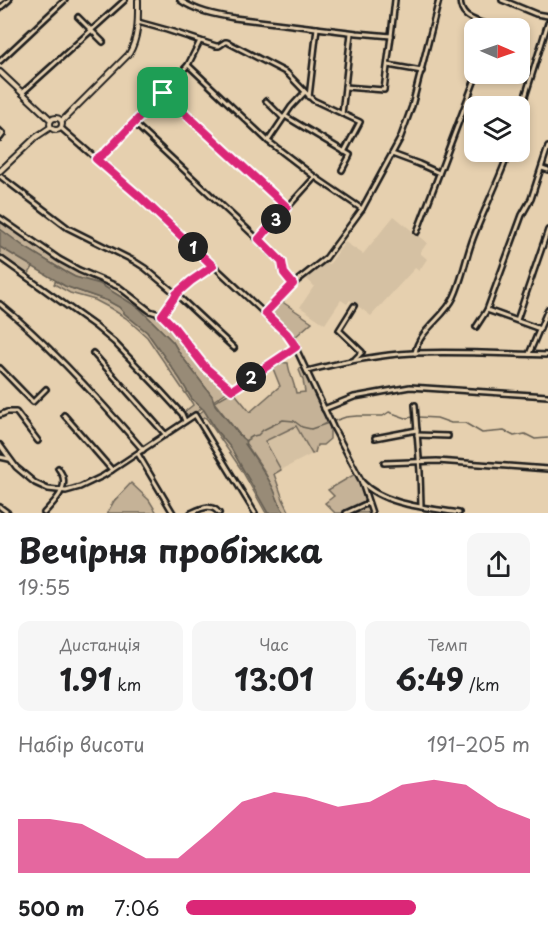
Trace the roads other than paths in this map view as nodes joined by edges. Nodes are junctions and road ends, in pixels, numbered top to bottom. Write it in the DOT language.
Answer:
graph roads {
  1 [pos="9,0"];
  2 [pos="125,0"];
  3 [pos="138,0"];
  4 [pos="180,0"];
  5 [pos="395,0"];
  6 [pos="439,0"];
  7 [pos="460,0"];
  8 [pos="502,0"];
  9 [pos="62,1"];
  10 [pos="0,8"];
  11 [pos="548,16"];
  12 [pos="78,17"];
  13 [pos="471,18"];
  14 [pos="138,22"];
  15 [pos="548,23"];
  16 [pos="317,28"];
  17 [pos="92,31"];
  18 [pos="351,33"];
  19 [pos="392,36"];
  20 [pos="200,41"];
  21 [pos="103,42"];
  22 [pos="0,62"];
  23 [pos="188,65"];
  24 [pos="388,66"];
  25 [pos="422,71"];
  26 [pos="0,72"];
  27 [pos="151,82"];
  28 [pos="473,84"];
  29 [pos="345,87"];
  30 [pos="305,92"];
  31 [pos="22,93"];
  32 [pos="163,93"];
  33 [pos="525,96"];
  34 [pos="309,97"];
  35 [pos="266,101"];
  36 [pos="342,114"];
  37 [pos="284,117"];
  38 [pos="51,120"];
  39 [pos="62,121"];
  40 [pos="134,123"];
  41 [pos="51,128"];
  42 [pos="61,128"];
  43 [pos="0,131"];
  44 [pos="0,138"];
  45 [pos="268,141"];
  46 [pos="548,147"];
  47 [pos="344,152"];
  48 [pos="392,154"];
  49 [pos="96,159"];
  50 [pos="505,162"];
  51 [pos="542,168"];
  52 [pos="342,170"];
  53 [pos="548,170"];
  54 [pos="0,171"];
  55 [pos="440,173"];
  56 [pos="0,176"];
  57 [pos="315,177"];
  58 [pos="287,207"];
  59 [pos="362,209"];
  60 [pos="0,218"];
  61 [pos="548,230"];
  62 [pos="417,232"];
  63 [pos="259,239"];
  64 [pos="0,258"];
  65 [pos="213,266"];
  66 [pos="293,284"];
  67 [pos="176,294"];
  68 [pos="0,304"];
  69 [pos="354,306"];
  70 [pos="548,309"];
  71 [pos="487,310"];
  72 [pos="265,313"];
  73 [pos="162,315"];
  74 [pos="517,320"];
  75 [pos="476,327"];
  76 [pos="540,329"];
  77 [pos="296,347"];
  78 [pos="234,348"];
  79 [pos="93,353"];
  80 [pos="415,353"];
  81 [pos="529,354"];
  82 [pos="548,355"];
  83 [pos="354,361"];
  84 [pos="0,368"];
  85 [pos="307,371"];
  86 [pos="46,389"];
  87 [pos="548,396"];
  88 [pos="415,405"];
  89 [pos="324,408"];
  90 [pos="0,415"];
  91 [pos="64,415"];
  92 [pos="185,421"];
  93 [pos="417,432"];
  94 [pos="166,435"];
  95 [pos="448,436"];
  96 [pos="375,438"];
  97 [pos="38,441"];
  98 [pos="0,445"];
  99 [pos="143,450"];
  100 [pos="138,454"];
  101 [pos="0,457"];
  102 [pos="10,460"];
  103 [pos="419,462"];
  104 [pos="384,463"];
  105 [pos="58,468"];
  106 [pos="548,469"];
  107 [pos="112,470"];
  108 [pos="360,480"];
  109 [pos="61,491"];
  110 [pos="368,503"];
  111 [pos="421,506"];
  112 [pos="0,507"];
  113 [pos="8,513"];
  114 [pos="44,513"];
  115 [pos="173,513"];
  116 [pos="191,513"];
  117 [pos="219,513"];
  118 [pos="255,513"];
  119 [pos="346,513"];
  120 [pos="372,513"];
  121 [pos="459,513"];
  1 -- 10 [label="street"];
  2 -- 17 [label="street"];
  3 -- 14 [label="main road"];
  4 -- 16 [label="street"];
  5 -- 19 [label="street"];
  6 -- 25 [label="street"];
  7 -- 13 [label="street"];
  8 -- 11 [label="street"];
  9 -- 22 [label="street"];
  12 -- 17 [label="street"];
  14 -- 20 [label="street"];
  14 -- 39 [label="main road"];
  15 -- 33 [label="street"];
  16 -- 18 [label="street"];
  16 -- 34 [label="street"];
  17 -- 21 [label="street"];
  17 -- 31 [label="street"];
  18 -- 19 [label="street"];
  18 -- 29 [label="street"];
  19 -- 24 [label="street"];
  20 -- 23 [label="street"];
  20 -- 30 [label="street"];
  23 -- 32 [label="street"];
  23 -- 45 [label="street"];
  24 -- 25 [label="street"];
  24 -- 29 [label="street"];
  25 -- 48 [label="street"];
  26 -- 31 [label="main road"];
  27 -- 32 [label="street"];
  28 -- 55 [label="street"];
  29 -- 36 [label="street"];
  30 -- 34 [label="street"];
  30 -- 37 [label="street"];
  31 -- 38 [label="main road"];
  32 -- 40 [label="street"];
  32 -- 58 [label="street"];
  34 -- 36 [label="street"];
  35 -- 37 [label="street"];
  36 -- 47 [label="street"];
  37 -- 45 [label="street"];
  37 -- 47 [label="street"];
  38 -- 39 [label="main road"];
  38 -- 41 [label="main road"];
  39 -- 42 [label="main road"];
  40 -- 49 [label="street"];
  40 -- 63 [label="street"];
  41 -- 42 [label="main road"];
  41 -- 54 [label="main road"];
  42 -- 49 [label="street"];
  43 -- 44 [label="street"];
  45 -- 57 [label="street"];
  46 -- 51 [label="street"];
  47 -- 52 [label="street"];
  48 -- 55 [label="street"];
  48 -- 59 [label="street"];
  49 -- 65 [label="street"];
  50 -- 80 [label="street"];
  51 -- 53 [label="street"];
  51 -- 71 [label="street"];
  55 -- 62 [label="street"];
  56 -- 67 [label="street"];
  57 -- 58 [label="street"];
  57 -- 59 [label="street"];
  58 -- 63 [label="street"];
  59 -- 66 [label="street"];
  60 -- 73 [label="street"];
  61 -- 74 [label="street"];
  63 -- 66 [label="street"];
  64 -- 92 [label="street"];
  65 -- 67 [label="street"];
  65 -- 72 [label="street"];
  66 -- 72 [label="street"];
  67 -- 73 [label="street"];
  67 -- 78 [label="street"];
  68 -- 99 [label="street"];
  69 -- 83 [label="street"];
  70 -- 76 [label="street"];
  71 -- 74 [label="street"];
  71 -- 75 [label="street"];
  72 -- 77 [label="street"];
  73 -- 77 [label="street"];
  74 -- 76 [label="street"];
  76 -- 81 [label="street"];
  77 -- 85 [label="street"];
  79 -- 94 [label="street"];
  80 -- 81 [label="street"];
  80 -- 83 [label="street"];
  81 -- 82 [label="street"];
  83 -- 85 [label="street"];
  84 -- 86 [label="street"];
  85 -- 89 [label="street"];
  87 -- 89 [label="street"];
  88 -- 93 [label="street"];
  89 -- 108 [label="street"];
  90 -- 97 [label="street"];
  91 -- 107 [label="street"];
  92 -- 94 [label="street"];
  92 -- 118 [label="street"];
  93 -- 95 [label="street"];
  93 -- 96 [label="street"];
  93 -- 103 [label="street"];
  94 -- 99 [label="street"];
  98 -- 102 [label="street"];
  99 -- 100 [label="street"];
  100 -- 107 [label="street"];
  100 -- 115 [label="street"];
  101 -- 102 [label="street"];
  102 -- 109 [label="street"];
  103 -- 104 [label="street"];
  103 -- 106 [label="street"];
  103 -- 111 [label="street"];
  105 -- 109 [label="street"];
  107 -- 109 [label="street"];
  108 -- 110 [label="street"];
  108 -- 111 [label="street"];
  109 -- 114 [label="street"];
  110 -- 119 [label="street"];
  110 -- 120 [label="street"];
  111 -- 121 [label="street"];
  112 -- 113 [label="street"];
  116 -- 117 [label="street"];
}
